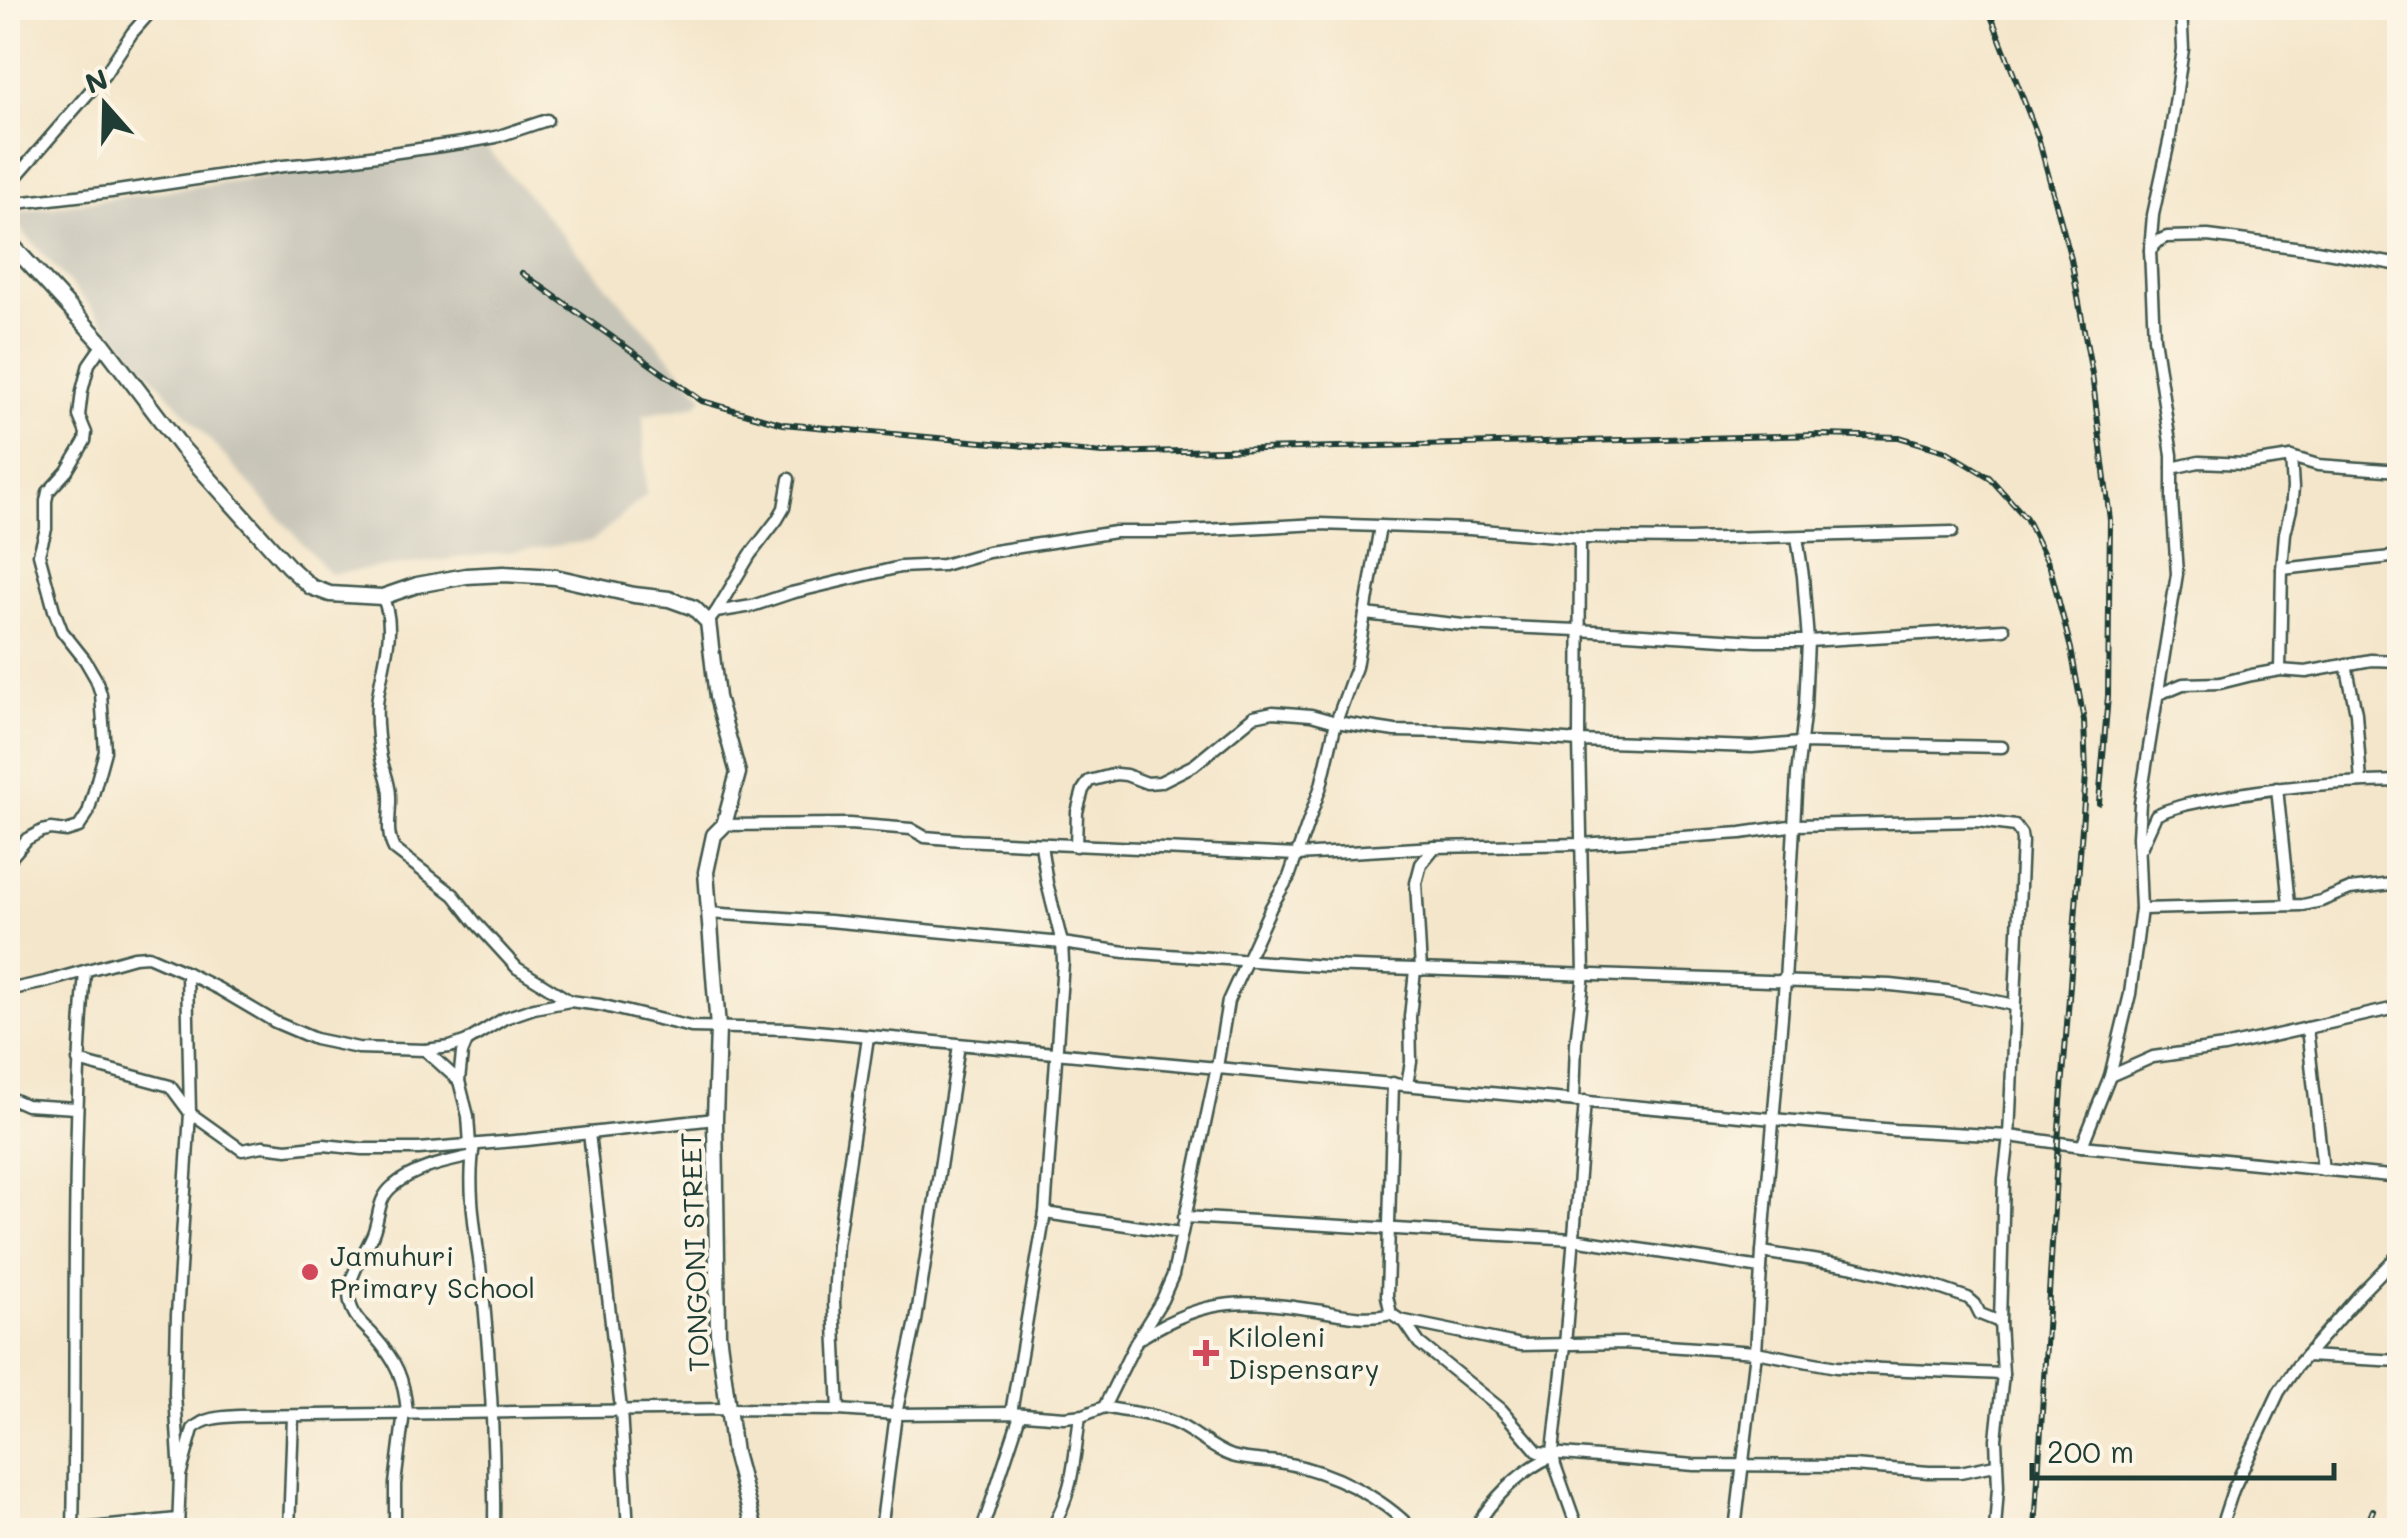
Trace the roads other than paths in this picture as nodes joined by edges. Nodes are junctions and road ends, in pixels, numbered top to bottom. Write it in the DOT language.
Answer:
graph roads {
  1 [pos="154,8"];
  2 [pos="2181,8"];
  3 [pos="546,120"];
  4 [pos="8,186"];
  5 [pos="8,204"];
  6 [pos="8,241"];
  7 [pos="2150,250"];
  8 [pos="2400,265"];
  9 [pos="103,344"];
  10 [pos="2290,457"];
  11 [pos="2172,468"];
  12 [pos="2400,471"];
  13 [pos="789,479"];
  14 [pos="1380,526"];
  15 [pos="1952,532"];
  16 [pos="1798,537"];
  17 [pos="1580,538"];
  18 [pos="2400,556"];
  19 [pos="2282,569"];
  20 [pos="382,596"];
  21 [pos="1364,614"];
  22 [pos="712,617"];
  23 [pos="2004,629"];
  24 [pos="1578,630"];
  25 [pos="1808,641"];
  26 [pos="2400,661"];
  27 [pos="2346,664"];
  28 [pos="2280,670"];
  29 [pos="2158,694"];
  30 [pos="1336,722"];
  31 [pos="1578,741"];
  32 [pos="1800,744"];
  33 [pos="2002,747"];
  34 [pos="2400,781"];
  35 [pos="2361,782"];
  36 [pos="2277,788"];
  37 [pos="724,825"];
  38 [pos="1796,825"];
  39 [pos="1581,844"];
  40 [pos="1041,845"];
  41 [pos="1076,846"];
  42 [pos="1434,846"];
  43 [pos="2140,851"];
  44 [pos="1297,855"];
  45 [pos="8,860"];
  46 [pos="2400,883"];
  47 [pos="2290,904"];
  48 [pos="2141,910"];
  49 [pos="708,913"];
  50 [pos="1062,944"];
  51 [pos="1246,960"];
  52 [pos="1418,970"];
  53 [pos="85,972"];
  54 [pos="187,974"];
  55 [pos="1584,974"];
  56 [pos="1786,982"];
  57 [pos="8,990"];
  58 [pos="570,1002"];
  59 [pos="2014,1005"];
  60 [pos="2400,1007"];
  61 [pos="718,1028"];
  62 [pos="2307,1028"];
  63 [pos="868,1037"];
  64 [pos="467,1042"];
  65 [pos="959,1044"];
  66 [pos="425,1050"];
  67 [pos="1056,1052"];
  68 [pos="78,1061"];
  69 [pos="1217,1067"];
  70 [pos="2110,1076"];
  71 [pos="459,1081"];
  72 [pos="1393,1083"];
  73 [pos="1407,1084"];
  74 [pos="8,1097"];
  75 [pos="1580,1101"];
  76 [pos="76,1108"];
  77 [pos="190,1113"];
  78 [pos="715,1118"];
  79 [pos="1774,1119"];
  80 [pos="589,1133"];
  81 [pos="2010,1136"];
  82 [pos="2082,1146"];
  83 [pos="472,1149"];
  84 [pos="2323,1170"];
  85 [pos="2400,1178"];
  86 [pos="1045,1212"];
  87 [pos="1184,1218"];
  88 [pos="1389,1230"];
  89 [pos="1181,1233"];
  90 [pos="1574,1239"];
  91 [pos="1762,1252"];
  92 [pos="2400,1253"];
  93 [pos="1761,1268"];
  94 [pos="1391,1314"];
  95 [pos="1404,1321"];
  96 [pos="2000,1322"];
  97 [pos="1137,1340"];
  98 [pos="1565,1345"];
  99 [pos="1756,1352"];
  100 [pos="2306,1356"];
  101 [pos="2400,1361"];
  102 [pos="2003,1374"];
  103 [pos="1104,1407"];
  104 [pos="727,1408"];
  105 [pos="621,1409"];
  106 [pos="838,1410"];
  107 [pos="494,1411"];
  108 [pos="406,1412"];
  109 [pos="896,1414"];
  110 [pos="1016,1414"];
  111 [pos="293,1416"];
  112 [pos="1080,1416"];
  113 [pos="1553,1454"];
  114 [pos="1745,1464"];
  115 [pos="1996,1465"];
  116 [pos="180,1476"];
  117 [pos="178,1525"];
  118 [pos="73,1530"];
  119 [pos="289,1530"];
  120 [pos="395,1530"];
  121 [pos="494,1530"];
  122 [pos="628,1530"];
  123 [pos="755,1530"];
  124 [pos="880,1530"];
  125 [pos="982,1530"];
  126 [pos="1052,1530"];
  127 [pos="1413,1530"];
  128 [pos="1474,1530"];
  129 [pos="1578,1530"];
  130 [pos="1735,1530"];
  131 [pos="1995,1530"];
  132 [pos="2220,1530"];
  1 -- 4 [label="street"];
  2 -- 7 [label="street"];
  3 -- 5 [label="street"];
  6 -- 9 [label="street"];
  7 -- 8 [label="street"];
  7 -- 11 [label="street"];
  9 -- 20 [label="street"];
  9 -- 45 [label="street"];
  10 -- 11 [label="street"];
  10 -- 12 [label="street"];
  10 -- 19 [label="street"];
  11 -- 29 [label="street"];
  13 -- 22 [label="street"];
  14 -- 17 [label="street"];
  14 -- 21 [label="street"];
  14 -- 22 [label="street"];
  15 -- 16 [label="street"];
  16 -- 17 [label="street"];
  16 -- 25 [label="street"];
  17 -- 24 [label="street"];
  18 -- 19 [label="street"];
  19 -- 28 [label="street"];
  20 -- 22 [label="street"];
  20 -- 58 [label="street"];
  21 -- 24 [label="street"];
  21 -- 30 [label="street"];
  22 -- 37 [label="street, TONGONI STREET"];
  23 -- 25 [label="street"];
  24 -- 25 [label="street"];
  24 -- 31 [label="street"];
  25 -- 32 [label="street"];
  26 -- 27 [label="street"];
  27 -- 28 [label="street"];
  27 -- 35 [label="street"];
  28 -- 29 [label="street"];
  29 -- 43 [label="street"];
  30 -- 31 [label="street"];
  30 -- 41 [label="street"];
  30 -- 44 [label="street"];
  31 -- 32 [label="street"];
  31 -- 39 [label="street"];
  32 -- 33 [label="street"];
  32 -- 38 [label="street"];
  34 -- 35 [label="street"];
  35 -- 36 [label="street"];
  36 -- 43 [label="street"];
  36 -- 47 [label="street"];
  37 -- 40 [label="street"];
  37 -- 49 [label="street, TONGONI STREET"];
  38 -- 39 [label="street"];
  38 -- 56 [label="street"];
  38 -- 59 [label="street"];
  39 -- 42 [label="street"];
  39 -- 55 [label="street"];
  40 -- 41 [label="street"];
  40 -- 50 [label="street"];
  41 -- 44 [label="street"];
  42 -- 44 [label="street"];
  42 -- 52 [label="street"];
  43 -- 48 [label="street"];
  44 -- 51 [label="street"];
  46 -- 47 [label="street"];
  47 -- 48 [label="street"];
  48 -- 70 [label="street"];
  49 -- 50 [label="street"];
  49 -- 61 [label="street, TONGONI STREET"];
  50 -- 51 [label="street"];
  50 -- 67 [label="street"];
  51 -- 52 [label="street"];
  51 -- 69 [label="street"];
  52 -- 55 [label="street"];
  52 -- 73 [label="street"];
  53 -- 54 [label="street"];
  53 -- 57 [label="street"];
  53 -- 68 [label="street"];
  54 -- 66 [label="street"];
  54 -- 77 [label="street"];
  55 -- 56 [label="street"];
  55 -- 75 [label="street"];
  56 -- 59 [label="street"];
  56 -- 79 [label="street"];
  58 -- 61 [label="street"];
  58 -- 64 [label="street"];
  59 -- 81 [label="street"];
  60 -- 62 [label="street"];
  61 -- 63 [label="street"];
  61 -- 78 [label="street, TONGONI STREET"];
  62 -- 70 [label="street"];
  62 -- 84 [label="street"];
  63 -- 65 [label="street"];
  63 -- 106 [label="street"];
  64 -- 66 [label="street"];
  64 -- 71 [label="street"];
  65 -- 67 [label="street"];
  65 -- 109 [label="street"];
  66 -- 71 [label="street"];
  67 -- 69 [label="street"];
  67 -- 86 [label="street"];
  68 -- 76 [label="street"];
  68 -- 77 [label="street"];
  69 -- 72 [label="street"];
  69 -- 87 [label="street"];
  70 -- 82 [label="street"];
  71 -- 83 [label="street"];
  72 -- 73 [label="street"];
  72 -- 88 [label="street"];
  73 -- 75 [label="street"];
  74 -- 76 [label="street"];
  75 -- 79 [label="street"];
  75 -- 90 [label="street"];
  76 -- 118 [label="street"];
  77 -- 83 [label="street"];
  77 -- 116 [label="street"];
  78 -- 80 [label="street"];
  78 -- 104 [label="street, TONGONI STREET"];
  79 -- 81 [label="street"];
  79 -- 91 [label="street"];
  80 -- 83 [label="street"];
  80 -- 105 [label="street"];
  81 -- 82 [label="street"];
  81 -- 96 [label="street"];
  82 -- 84 [label="street"];
  83 -- 107 [label="street"];
  83 -- 108 [label="street"];
  84 -- 85 [label="street"];
  86 -- 89 [label="street"];
  86 -- 110 [label="street"];
  87 -- 88 [label="street"];
  87 -- 89 [label="street"];
  88 -- 90 [label="street"];
  88 -- 94 [label="street"];
  89 -- 97 [label="street"];
  90 -- 93 [label="street"];
  90 -- 98 [label="street"];
  91 -- 93 [label="street"];
  91 -- 96 [label="street"];
  92 -- 100 [label="street"];
  93 -- 99 [label="street"];
  94 -- 95 [label="street"];
  94 -- 97 [label="street"];
  95 -- 98 [label="street"];
  95 -- 113 [label="street"];
  96 -- 102 [label="street"];
  97 -- 103 [label="street"];
  98 -- 99 [label="street"];
  98 -- 113 [label="street"];
  99 -- 102 [label="street"];
  99 -- 114 [label="street"];
  100 -- 101 [label="street"];
  100 -- 132 [label="street"];
  102 -- 115 [label="street"];
  103 -- 112 [label="street"];
  103 -- 127 [label="street"];
  104 -- 105 [label="street"];
  104 -- 106 [label="street"];
  104 -- 123 [label="street, TONGONI STREET"];
  105 -- 107 [label="street"];
  105 -- 122 [label="street"];
  106 -- 109 [label="street"];
  107 -- 108 [label="street"];
  107 -- 121 [label="street"];
  108 -- 111 [label="street"];
  108 -- 120 [label="street"];
  109 -- 110 [label="street"];
  109 -- 124 [label="street"];
  110 -- 112 [label="street"];
  110 -- 125 [label="street"];
  111 -- 116 [label="street"];
  111 -- 119 [label="street"];
  112 -- 126 [label="street"];
  113 -- 114 [label="street"];
  113 -- 128 [label="street"];
  113 -- 129 [label="street"];
  114 -- 115 [label="street"];
  114 -- 130 [label="street"];
  115 -- 131 [label="street"];
  116 -- 117 [label="street"];
  117 -- 118 [label="street"];
}
